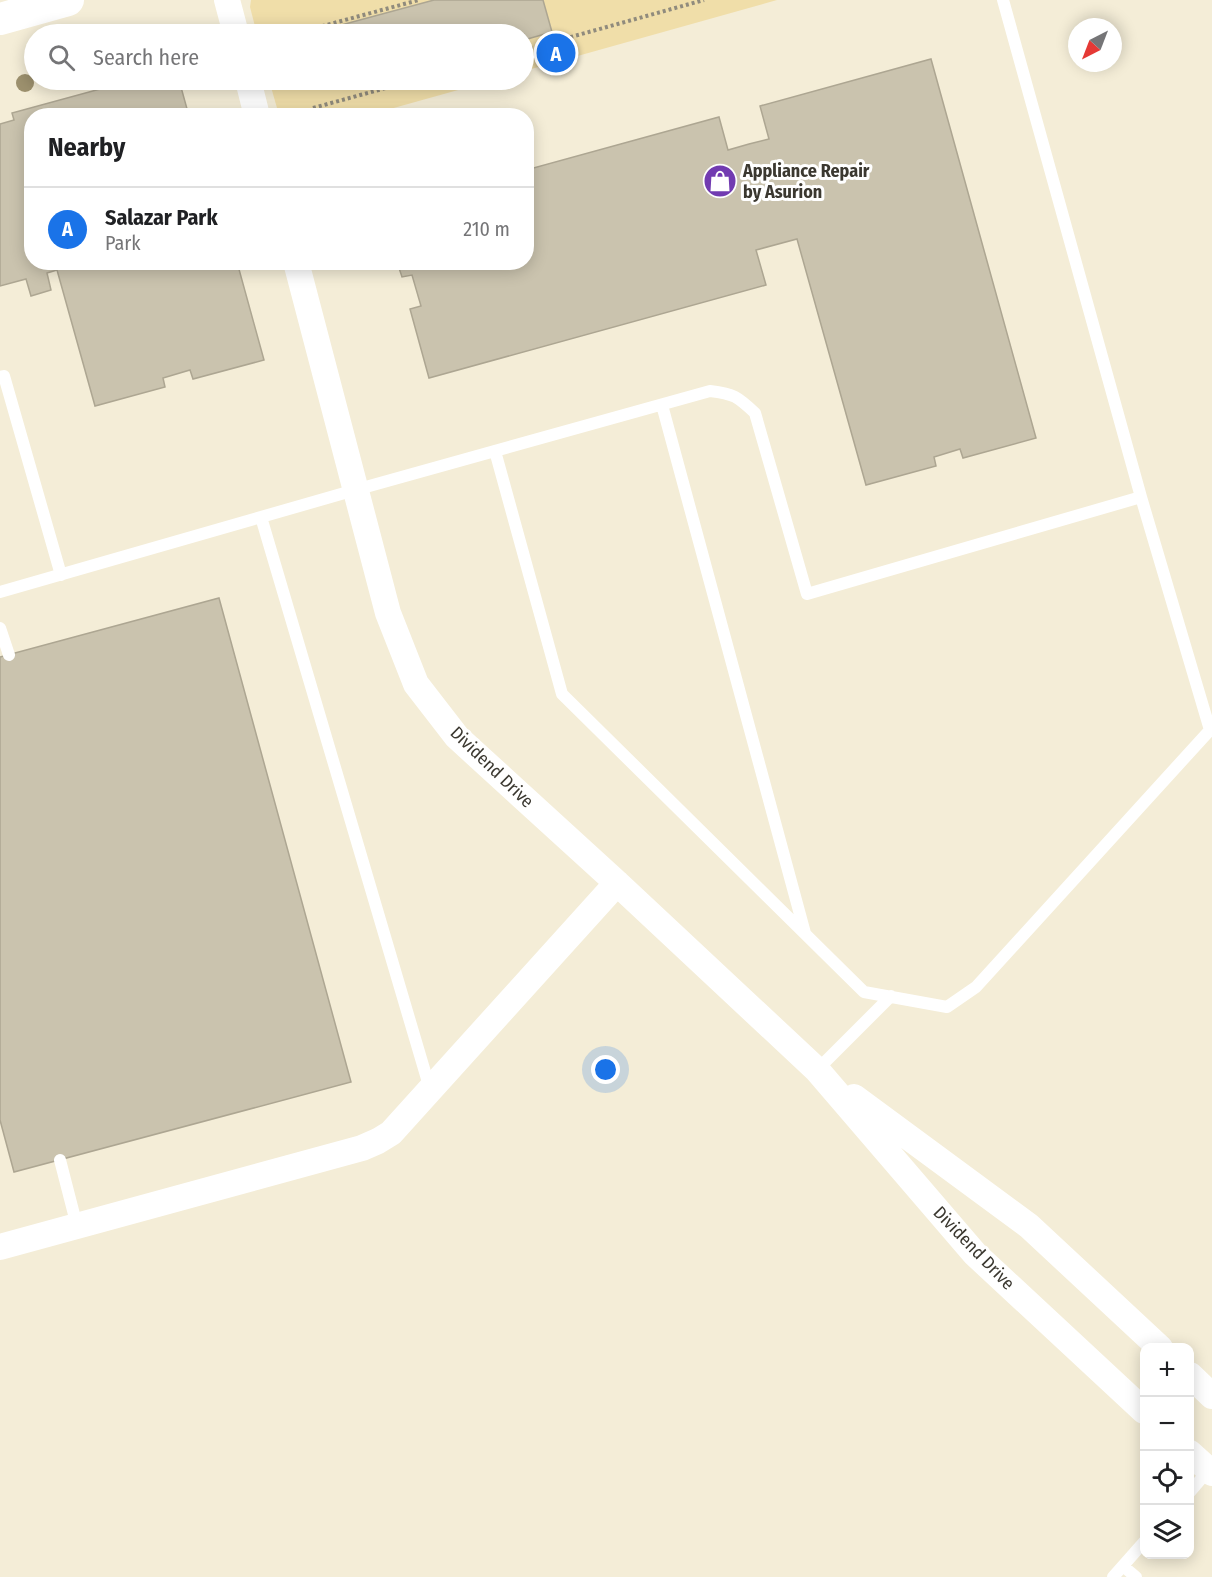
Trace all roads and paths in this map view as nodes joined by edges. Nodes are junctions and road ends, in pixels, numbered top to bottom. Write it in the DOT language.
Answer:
graph roads {
  1 [pos="68,0"];
  2 [pos="227,0"];
  3 [pos="419,0"];
  4 [pos="704,0"];
  5 [pos="1003,0"];
  6 [pos="0,19"];
  7 [pos="233,24"];
  8 [pos="330,24"];
  9 [pos="534,47"];
  10 [pos="250,90"];
  11 [pos="379,90"];
  12 [pos="255,108"];
  13 [pos="313,108"];
  14 [pos="298,270"];
  15 [pos="0,377"];
  16 [pos="662,405"];
  17 [pos="495,452"];
  18 [pos="356,490"];
  19 [pos="1142,497"];
  20 [pos="261,517"];
  21 [pos="61,575"];
  22 [pos="0,592"];
  23 [pos="0,628"];
  24 [pos="9,655"];
  25 [pos="1211,729"];
  26 [pos="617,883"];
  27 [pos="805,934"];
  28 [pos="891,996"];
  29 [pos="817,1070"];
  30 [pos="430,1089"];
  31 [pos="60,1160"];
  32 [pos="77,1226"];
  33 [pos="0,1247"];
  34 [pos="1156,1343"];
  35 [pos="1194,1379"];
  36 [pos="1212,1396"];
  37 [pos="1140,1407"];
  38 [pos="1194,1456"];
  39 [pos="1211,1470"];
  40 [pos="1194,1488"];
  41 [pos="1140,1547"];
  42 [pos="1124,1566"];
  43 [pos="1113,1577"];
  44 [pos="1136,1577"];
  1 -- 6 [label="street"];
  2 -- 7 [label="street"];
  3 -- 8 [label="path"];
  4 -- 9 [label="path"];
  5 -- 19 [label="lane"];
  10 -- 12 [label="street"];
  11 -- 13 [label="path"];
  14 -- 18 [label="street, Dividend Drive"];
  15 -- 21 [label="lane"];
  16 -- 17 [label="lane"];
  16 -- 19 [label="lane"];
  16 -- 27 [label="lane"];
  17 -- 18 [label="lane"];
  17 -- 27 [label="lane"];
  18 -- 20 [label="lane"];
  18 -- 26 [label="street, Dividend Drive"];
  19 -- 25 [label="lane"];
  20 -- 21 [label="lane"];
  20 -- 30 [label="lane"];
  21 -- 22 [label="lane"];
  23 -- 24 [label="lane"];
  25 -- 28 [label="lane"];
  26 -- 29 [label="street, Dividend Drive"];
  26 -- 30 [label="street"];
  27 -- 28 [label="lane"];
  28 -- 29 [label="lane"];
  29 -- 34 [label="street, Dividend Drive"];
  29 -- 37 [label="street, Dividend Drive"];
  30 -- 32 [label="street"];
  31 -- 32 [label="lane"];
  32 -- 33 [label="street"];
  35 -- 36 [label="street"];
  38 -- 39 [label="street"];
  39 -- 40 [label="lane"];
  41 -- 42 [label="lane"];
  42 -- 43 [label="lane"];
  42 -- 44 [label="lane"];
}
